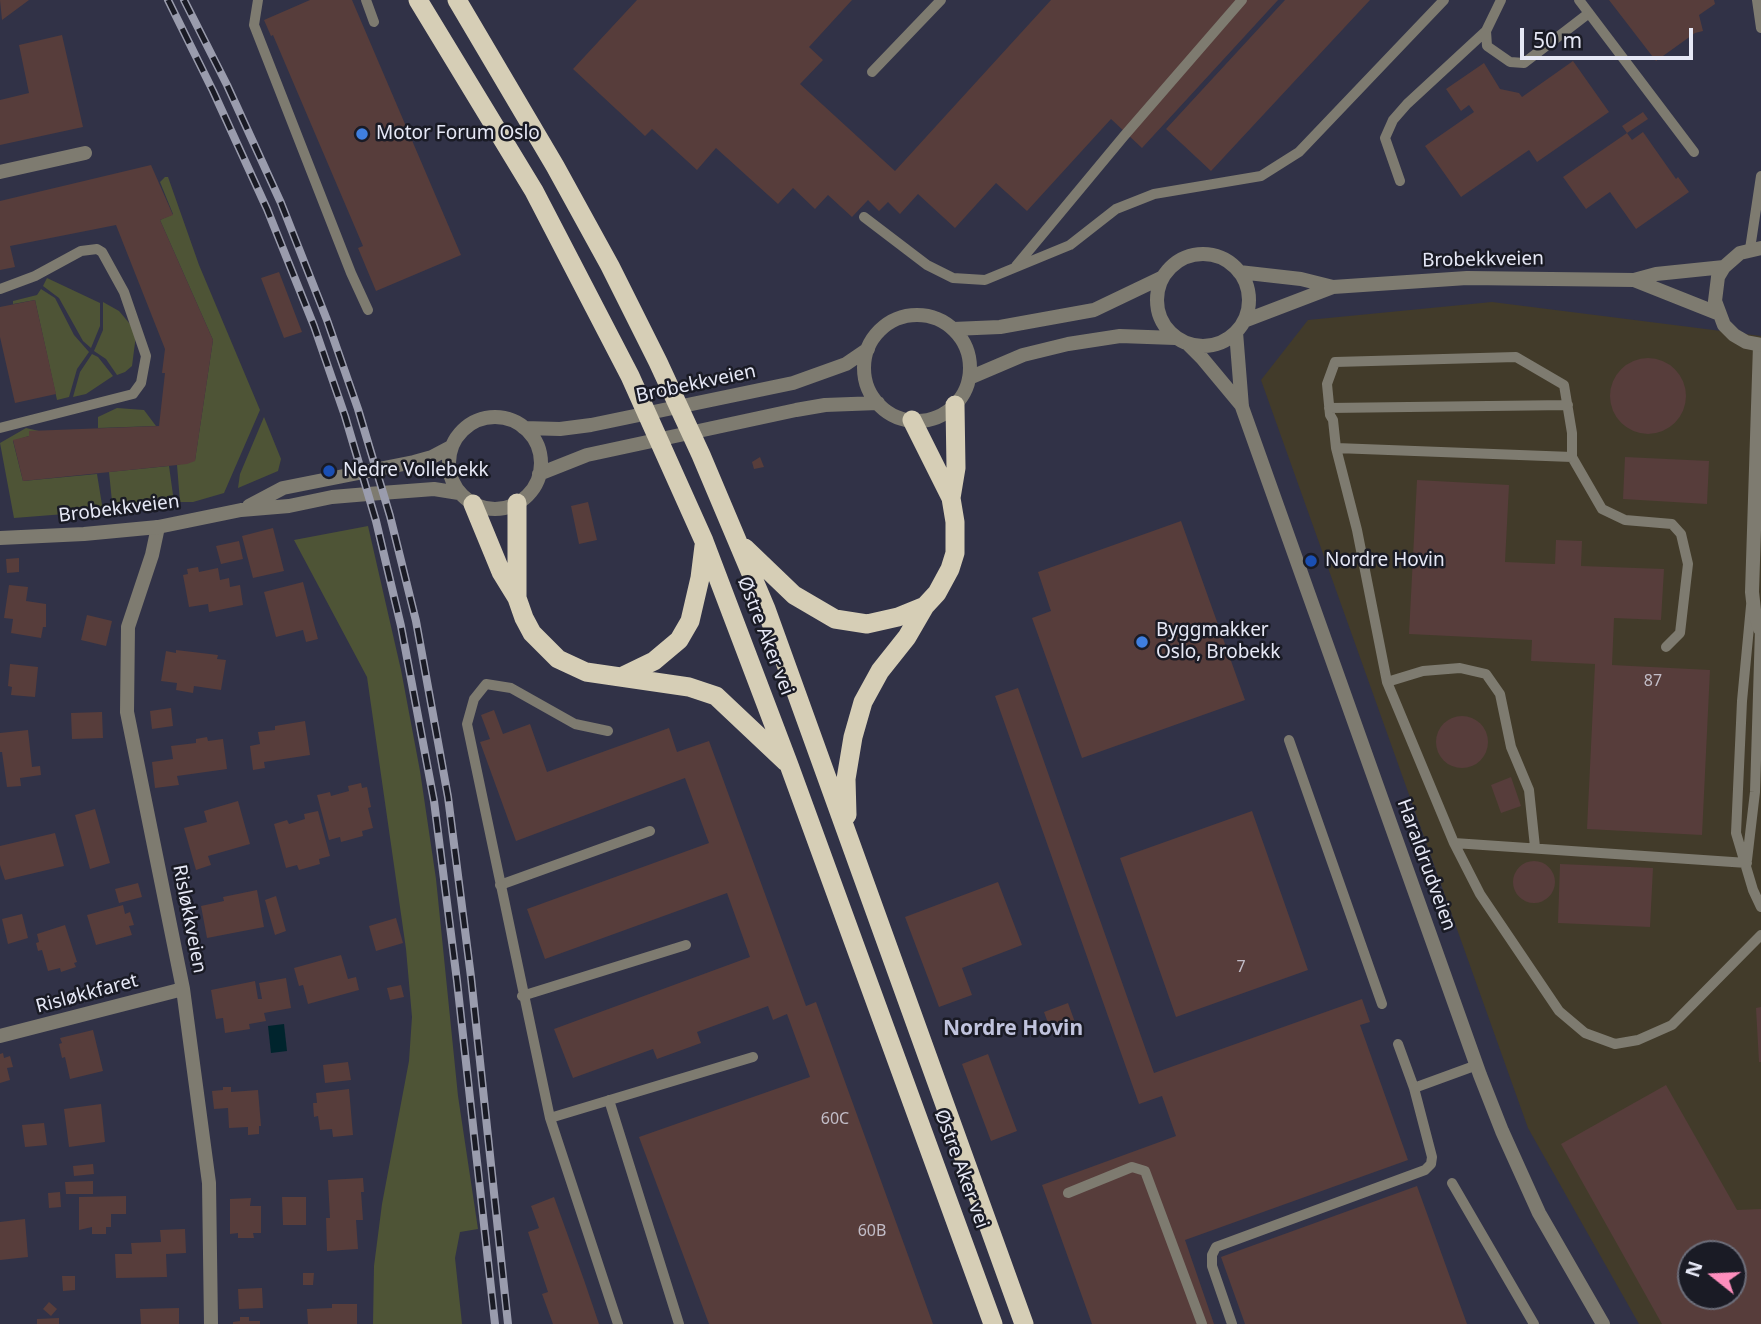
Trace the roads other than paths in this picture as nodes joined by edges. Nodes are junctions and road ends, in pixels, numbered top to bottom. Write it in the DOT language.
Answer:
graph roads {
  1 [pos="258,0"];
  2 [pos="366,0"];
  3 [pos="418,0"];
  4 [pos="457,0"];
  5 [pos="941,0"];
  6 [pos="1242,0"];
  7 [pos="1444,0"];
  8 [pos="1501,0"];
  9 [pos="1579,0"];
  10 [pos="1757,0"];
  11 [pos="1589,13"];
  12 [pos="374,22"];
  13 [pos="1761,28"];
  14 [pos="1486,32"];
  15 [pos="872,72"];
  16 [pos="1694,152"];
  17 [pos="85,153"];
  18 [pos="0,172"];
  19 [pos="1761,176"];
  20 [pos="1400,181"];
  21 [pos="864,217"];
  22 [pos="1755,248"];
  23 [pos="1724,267"];
  24 [pos="1014,268"];
  25 [pos="1239,272"];
  26 [pos="1163,277"];
  27 [pos="1634,280"];
  28 [pos="1333,287"];
  29 [pos="0,289"];
  30 [pos="368,310"];
  31 [pos="1717,313"];
  32 [pos="1240,327"];
  33 [pos="953,329"];
  34 [pos="1181,341"];
  35 [pos="1760,345"];
  36 [pos="868,349"];
  37 [pos="969,378"];
  38 [pos="878,403"];
  39 [pos="955,405"];
  40 [pos="1567,405"];
  41 [pos="1242,407"];
  42 [pos="1329,408"];
  43 [pos="912,420"];
  44 [pos="0,428"];
  45 [pos="524,428"];
  46 [pos="452,447"];
  47 [pos="1336,448"];
  48 [pos="1572,457"];
  49 [pos="539,474"];
  50 [pos="466,498"];
  51 [pos="951,498"];
  52 [pos="517,503"];
  53 [pos="241,510"];
  54 [pos="158,527"];
  55 [pos="0,538"];
  56 [pos="704,541"];
  57 [pos="738,542"];
  58 [pos="1752,592"];
  59 [pos="517,598"];
  60 [pos="925,606"];
  61 [pos="1761,629"];
  62 [pos="1667,647"];
  63 [pos="623,676"];
  64 [pos="1387,682"];
  65 [pos="608,731"];
  66 [pos="1289,740"];
  67 [pos="789,765"];
  68 [pos="650,831"];
  69 [pos="847,834"];
  70 [pos="1454,842"];
  71 [pos="1535,847"];
  72 [pos="1747,863"];
  73 [pos="500,885"];
  74 [pos="1761,907"];
  75 [pos="1761,935"];
  76 [pos="686,945"];
  77 [pos="183,989"];
  78 [pos="522,996"];
  79 [pos="1382,1003"];
  80 [pos="0,1036"];
  81 [pos="1398,1044"];
  82 [pos="753,1057"];
  83 [pos="1477,1065"];
  84 [pos="1414,1088"];
  85 [pos="609,1100"];
  86 [pos="550,1118"];
  87 [pos="1452,1183"];
  88 [pos="1068,1192"];
  89 [pos="211,1324"];
  90 [pos="618,1324"];
  91 [pos="679,1324"];
  92 [pos="993,1324"];
  93 [pos="1024,1324"];
  94 [pos="1202,1324"];
  95 [pos="1232,1324"];
  96 [pos="1534,1324"];
  97 [pos="1603,1324"];
  1 -- 30 [label="lane"];
  2 -- 12 [label="lane"];
  3 -- 56 [label="highway, Østre Aker vei"];
  4 -- 57 [label="highway, Østre Aker vei"];
  5 -- 15 [label="lane"];
  6 -- 24 [label="lane"];
  7 -- 24 [label="lane"];
  8 -- 14 [label="lane"];
  9 -- 11 [label="lane"];
  10 -- 13 [label="lane"];
  11 -- 14 [label="lane"];
  11 -- 16 [label="lane"];
  14 -- 20 [label="lane"];
  17 -- 18 [label="street"];
  19 -- 22 [label="lane"];
  21 -- 24 [label="lane"];
  22 -- 23 [label="street"];
  23 -- 27 [label="street, Brobekkveien"];
  23 -- 31 [label="street"];
  25 -- 26 [label="street"];
  25 -- 28 [label="street, Brobekkveien"];
  25 -- 32 [label="street"];
  26 -- 33 [label="street"];
  26 -- 34 [label="street"];
  27 -- 28 [label="street, Brobekkveien"];
  27 -- 31 [label="street, Brobekkveien"];
  28 -- 32 [label="street, Brobekkveien"];
  29 -- 44 [label="lane"];
  31 -- 35 [label="street"];
  32 -- 34 [label="street"];
  32 -- 41 [label="street, Haraldrudveien"];
  33 -- 36 [label="street"];
  33 -- 37 [label="street"];
  34 -- 37 [label="street"];
  34 -- 41 [label="street, Haraldrudveien"];
  35 -- 58 [label="street"];
  36 -- 38 [label="street"];
  36 -- 45 [label="street, Brobekkveien"];
  37 -- 39 [label="street"];
  38 -- 43 [label="street"];
  38 -- 49 [label="street"];
  39 -- 43 [label="street"];
  39 -- 51 [label="highway"];
  40 -- 42 [label="lane"];
  40 -- 42 [label="lane"];
  40 -- 48 [label="lane"];
  41 -- 83 [label="street, Haraldrudveien"];
  42 -- 47 [label="lane"];
  43 -- 51 [label="highway"];
  45 -- 46 [label="street"];
  45 -- 49 [label="street"];
  46 -- 50 [label="street"];
  46 -- 53 [label="street, Brobekkveien"];
  47 -- 48 [label="lane"];
  47 -- 64 [label="lane"];
  48 -- 62 [label="lane"];
  49 -- 52 [label="street"];
  50 -- 52 [label="street"];
  50 -- 53 [label="street, Brobekkveien"];
  50 -- 59 [label="highway"];
  51 -- 60 [label="highway"];
  52 -- 59 [label="highway"];
  53 -- 54 [label="street, Brobekkveien"];
  54 -- 55 [label="street, Brobekkveien"];
  54 -- 77 [label="street, Risløkkveien"];
  56 -- 63 [label="highway"];
  56 -- 67 [label="highway, Østre Aker vei"];
  57 -- 60 [label="highway"];
  57 -- 69 [label="highway, Østre Aker vei"];
  58 -- 61 [label="street"];
  58 -- 72 [label="lane"];
  59 -- 63 [label="highway"];
  60 -- 69 [label="highway"];
  61 -- 72 [label="lane"];
  63 -- 67 [label="highway"];
  64 -- 70 [label="lane"];
  64 -- 71 [label="lane"];
  65 -- 73 [label="lane"];
  66 -- 79 [label="lane"];
  67 -- 92 [label="highway, Østre Aker vei"];
  68 -- 73 [label="lane"];
  69 -- 93 [label="highway, Østre Aker vei"];
  70 -- 71 [label="lane"];
  70 -- 75 [label="lane"];
  71 -- 72 [label="lane"];
  72 -- 74 [label="lane"];
  73 -- 78 [label="lane"];
  76 -- 78 [label="lane"];
  77 -- 80 [label="street, Risløkkfaret"];
  77 -- 89 [label="street, Risløkkveien"];
  78 -- 86 [label="lane"];
  81 -- 84 [label="lane"];
  82 -- 85 [label="lane"];
  83 -- 84 [label="lane"];
  83 -- 97 [label="street, Haraldrudveien"];
  84 -- 95 [label="lane"];
  85 -- 86 [label="lane"];
  85 -- 91 [label="lane"];
  86 -- 90 [label="lane"];
  87 -- 96 [label="lane"];
  88 -- 94 [label="lane"];
}
